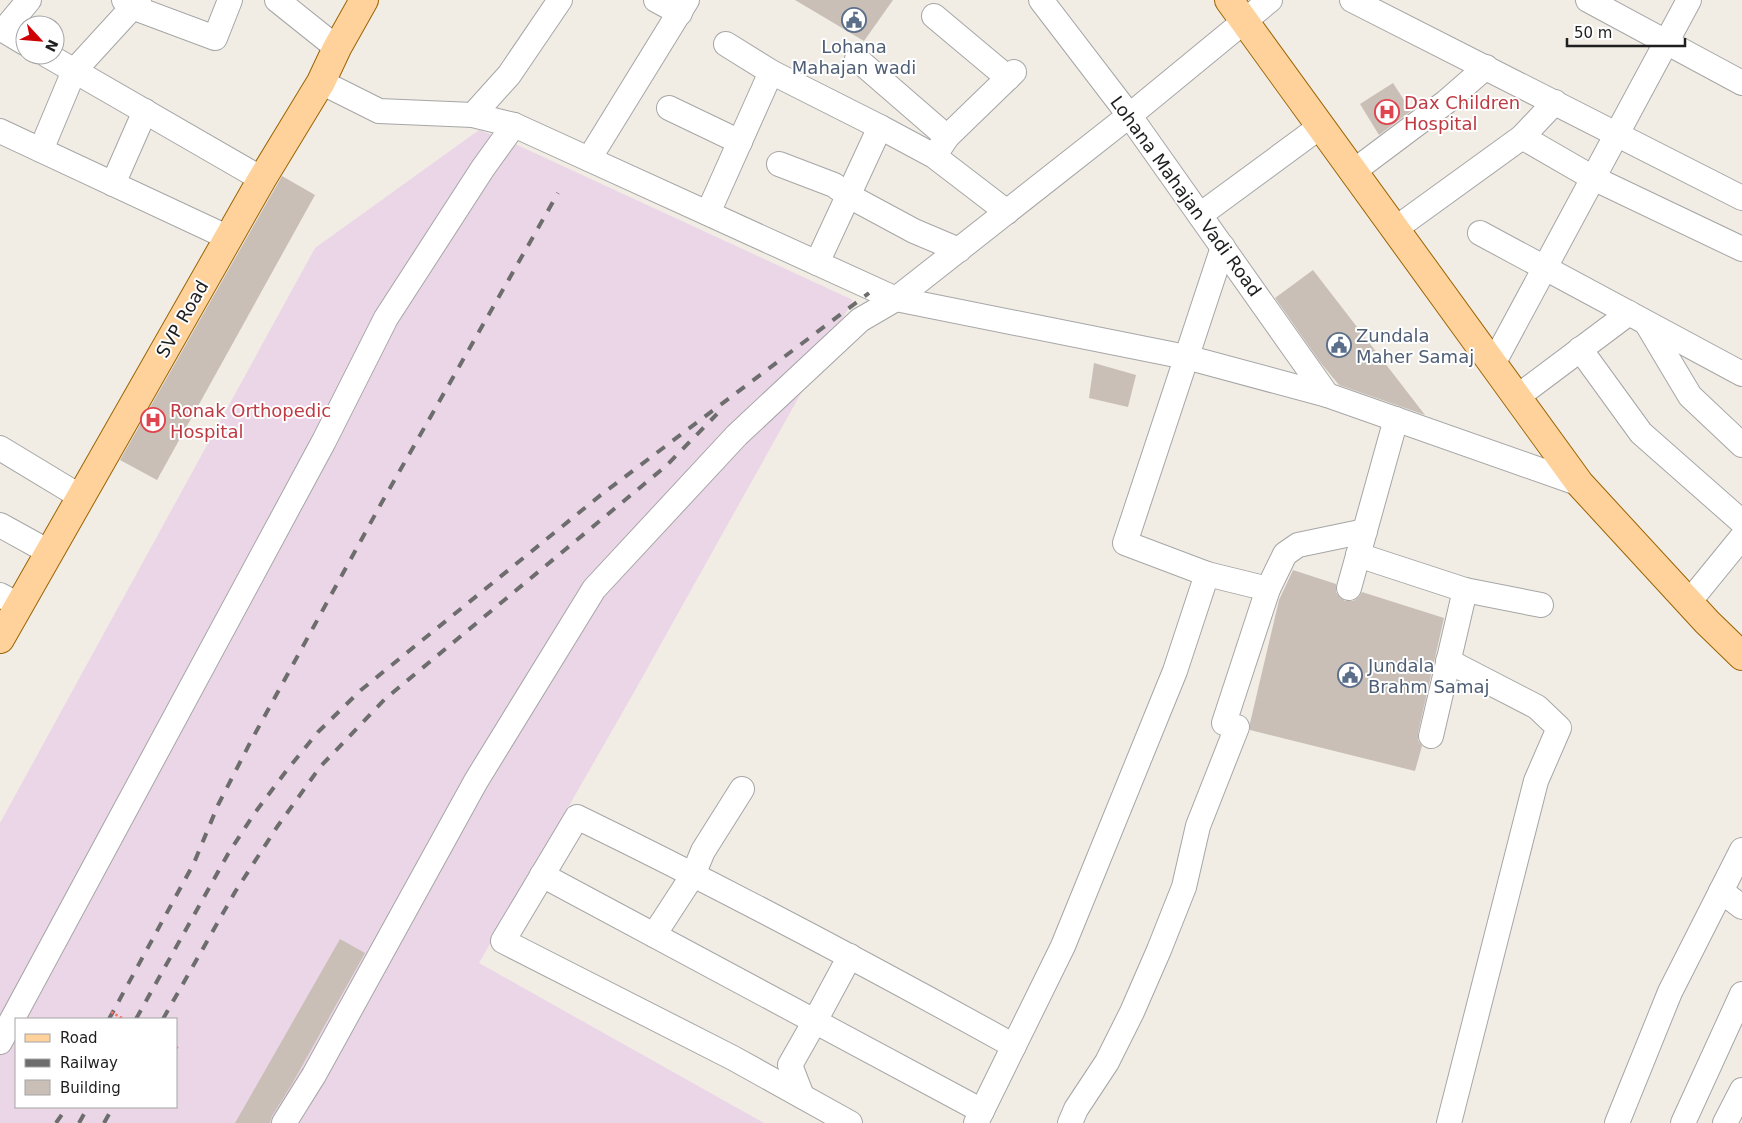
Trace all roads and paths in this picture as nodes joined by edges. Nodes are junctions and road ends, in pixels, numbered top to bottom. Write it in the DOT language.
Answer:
graph roads {
  1 [pos="29,0"];
  2 [pos="230,0"];
  3 [pos="277,0"];
  4 [pos="364,0"];
  5 [pos="560,0"];
  6 [pos="656,0"];
  7 [pos="1041,0"];
  8 [pos="1270,0"];
  9 [pos="1352,0"];
  10 [pos="1588,0"];
  11 [pos="1689,0"];
  12 [pos="132,2"];
  13 [pos="684,6"];
  14 [pos="1237,10"];
  15 [pos="934,16"];
  16 [pos="2,29"];
  17 [pos="15,37"];
  18 [pos="1666,42"];
  19 [pos="726,44"];
  20 [pos="337,48"];
  21 [pos="857,59"];
  22 [pos="64,65"];
  23 [pos="1486,68"];
  24 [pos="74,71"];
  25 [pos="771,72"];
  26 [pos="322,82"];
  27 [pos="1742,83"];
  28 [pos="1555,102"];
  29 [pos="669,108"];
  30 [pos="145,111"];
  31 [pos="473,115"];
  32 [pos="1129,115"];
  33 [pos="514,126"];
  34 [pos="1321,126"];
  35 [pos="880,127"];
  36 [pos="0,131"];
  37 [pos="1617,133"];
  38 [pos="1522,137"];
  39 [pos="740,142"];
  40 [pos="941,147"];
  41 [pos="41,150"];
  42 [pos="589,159"];
  43 [pos="779,164"];
  44 [pos="1354,171"];
  45 [pos="1593,178"];
  46 [pos="262,179"];
  47 [pos="113,184"];
  48 [pos="849,196"];
  49 [pos="1742,198"];
  50 [pos="1007,212"];
  51 [pos="708,213"];
  52 [pos="1200,215"];
  53 [pos="1396,229"];
  54 [pos="1480,233"];
  55 [pos="229,238"];
  56 [pos="1222,247"];
  57 [pos="1742,249"];
  58 [pos="959,250"];
  59 [pos="816,263"];
  60 [pos="1545,267"];
  61 [pos="896,299"];
  62 [pos="1637,317"];
  63 [pos="1580,349"];
  64 [pos="1186,357"];
  65 [pos="1493,364"];
  66 [pos="1742,374"];
  67 [pos="1327,395"];
  68 [pos="1517,397"];
  69 [pos="1396,419"];
  70 [pos="1742,445"];
  71 [pos="0,448"];
  72 [pos="1580,484"];
  73 [pos="81,496"];
  74 [pos="1742,522"];
  75 [pos="0,525"];
  76 [pos="1365,531"];
  77 [pos="1742,537"];
  78 [pos="49,552"];
  79 [pos="1358,555"];
  80 [pos="1207,574"];
  81 [pos="1349,588"];
  82 [pos="1268,589"];
  83 [pos="1465,590"];
  84 [pos="10,600"];
  85 [pos="1689,602"];
  86 [pos="1541,605"];
  87 [pos="0,639"];
  88 [pos="1742,656"];
  89 [pos="1448,661"];
  90 [pos="1431,736"];
  91 [pos="742,789"];
  92 [pos="1742,850"];
  93 [pos="542,875"];
  94 [pos="693,875"];
  95 [pos="1721,891"];
  96 [pos="1742,907"];
  97 [pos="654,935"];
  98 [pos="850,956"];
  99 [pos="1742,994"];
  100 [pos="111,1012"];
  101 [pos="122,1018"];
  102 [pos="815,1021"];
  103 [pos="0,1042"];
  104 [pos="1014,1046"];
  105 [pos="1742,1090"];
  106 [pos="802,1096"];
  107 [pos="979,1117"];
  108 [pos="284,1123"];
  109 [pos="850,1123"];
  110 [pos="1070,1123"];
  111 [pos="1449,1123"];
  112 [pos="1617,1123"];
  113 [pos="1683,1123"];
  114 [pos="1725,1123"];
  1 -- 16 [label="street"];
  2 -- 12 [label="street"];
  3 -- 20 [label="street"];
  4 -- 20 [label="main road, SVP Road"];
  5 -- 31 [label="street"];
  6 -- 13 [label="street"];
  7 -- 32 [label="street, Lohana Mahajan Vadi Road"];
  8 -- 14 [label="street"];
  9 -- 23 [label="street"];
  10 -- 18 [label="street"];
  11 -- 18 [label="street"];
  12 -- 24 [label="street"];
  13 -- 42 [label="street"];
  14 -- 32 [label="street"];
  14 -- 34 [label="main road"];
  15 -- 40 [label="street"];
  16 -- 17 [label="street"];
  18 -- 27 [label="street"];
  18 -- 37 [label="street"];
  19 -- 25 [label="street"];
  20 -- 26 [label="main road, SVP Road"];
  21 -- 40 [label="street"];
  22 -- 24 [label="street"];
  23 -- 28 [label="street"];
  23 -- 44 [label="street"];
  24 -- 30 [label="street"];
  24 -- 41 [label="street"];
  25 -- 35 [label="street"];
  25 -- 39 [label="street"];
  26 -- 31 [label="street"];
  26 -- 46 [label="main road, SVP Road"];
  28 -- 37 [label="street"];
  28 -- 38 [label="street"];
  29 -- 39 [label="street"];
  30 -- 46 [label="street"];
  30 -- 47 [label="street"];
  31 -- 33 [label="street"];
  32 -- 50 [label="street"];
  32 -- 52 [label="street, Lohana Mahajan Vadi Road"];
  33 -- 42 [label="street"];
  33 -- 103 [label="street"];
  34 -- 44 [label="main road"];
  34 -- 52 [label="street"];
  35 -- 40 [label="street"];
  35 -- 48 [label="street"];
  36 -- 41 [label="street"];
  37 -- 45 [label="street"];
  37 -- 49 [label="street"];
  38 -- 45 [label="street"];
  38 -- 53 [label="street"];
  39 -- 51 [label="street"];
  40 -- 50 [label="street"];
  41 -- 47 [label="street"];
  42 -- 51 [label="street"];
  43 -- 48 [label="street"];
  44 -- 53 [label="main road"];
  45 -- 57 [label="street"];
  45 -- 60 [label="street"];
  46 -- 55 [label="main road, SVP Road"];
  47 -- 55 [label="street"];
  48 -- 58 [label="street"];
  48 -- 59 [label="street"];
  50 -- 58 [label="street"];
  51 -- 59 [label="street"];
  52 -- 56 [label="street, Lohana Mahajan Vadi Road"];
  53 -- 65 [label="main road"];
  54 -- 60 [label="street"];
  55 -- 73 [label="main road, SVP Road"];
  56 -- 64 [label="street"];
  56 -- 67 [label="street, Lohana Mahajan Vadi Road"];
  58 -- 61 [label="street"];
  59 -- 61 [label="street"];
  60 -- 62 [label="street"];
  60 -- 65 [label="street"];
  61 -- 64 [label="street"];
  61 -- 108 [label="street"];
  62 -- 63 [label="street"];
  62 -- 66 [label="street"];
  62 -- 70 [label="street"];
  63 -- 68 [label="street"];
  63 -- 74 [label="street"];
  64 -- 67 [label="street"];
  64 -- 80 [label="street"];
  65 -- 68 [label="main road"];
  67 -- 69 [label="street"];
  68 -- 72 [label="main road"];
  69 -- 72 [label="street"];
  69 -- 76 [label="street"];
  71 -- 73 [label="street"];
  72 -- 85 [label="main road"];
  73 -- 78 [label="main road, SVP Road"];
  75 -- 78 [label="street"];
  76 -- 79 [label="street"];
  76 -- 82 [label="street"];
  77 -- 85 [label="street"];
  78 -- 84 [label="main road, SVP Road"];
  79 -- 81 [label="street"];
  79 -- 83 [label="street"];
  80 -- 82 [label="street"];
  80 -- 104 [label="street"];
  82 -- 110 [label="street"];
  83 -- 86 [label="street"];
  83 -- 89 [label="street"];
  84 -- 87 [label="main road, SVP Road"];
  85 -- 88 [label="main road"];
  89 -- 90 [label="street"];
  89 -- 111 [label="street"];
  91 -- 94 [label="street"];
  92 -- 95 [label="street"];
  93 -- 94 [label="street"];
  93 -- 97 [label="street"];
  93 -- 106 [label="street"];
  94 -- 97 [label="street"];
  94 -- 98 [label="street"];
  95 -- 96 [label="street"];
  95 -- 112 [label="street"];
  97 -- 102 [label="street"];
  98 -- 102 [label="street"];
  98 -- 104 [label="street"];
  99 -- 113 [label="street"];
  100 -- 101 [label="path, bridge"];
  102 -- 106 [label="street"];
  102 -- 107 [label="street"];
  104 -- 107 [label="street"];
  105 -- 114 [label="street"];
  106 -- 109 [label="street"];
}
